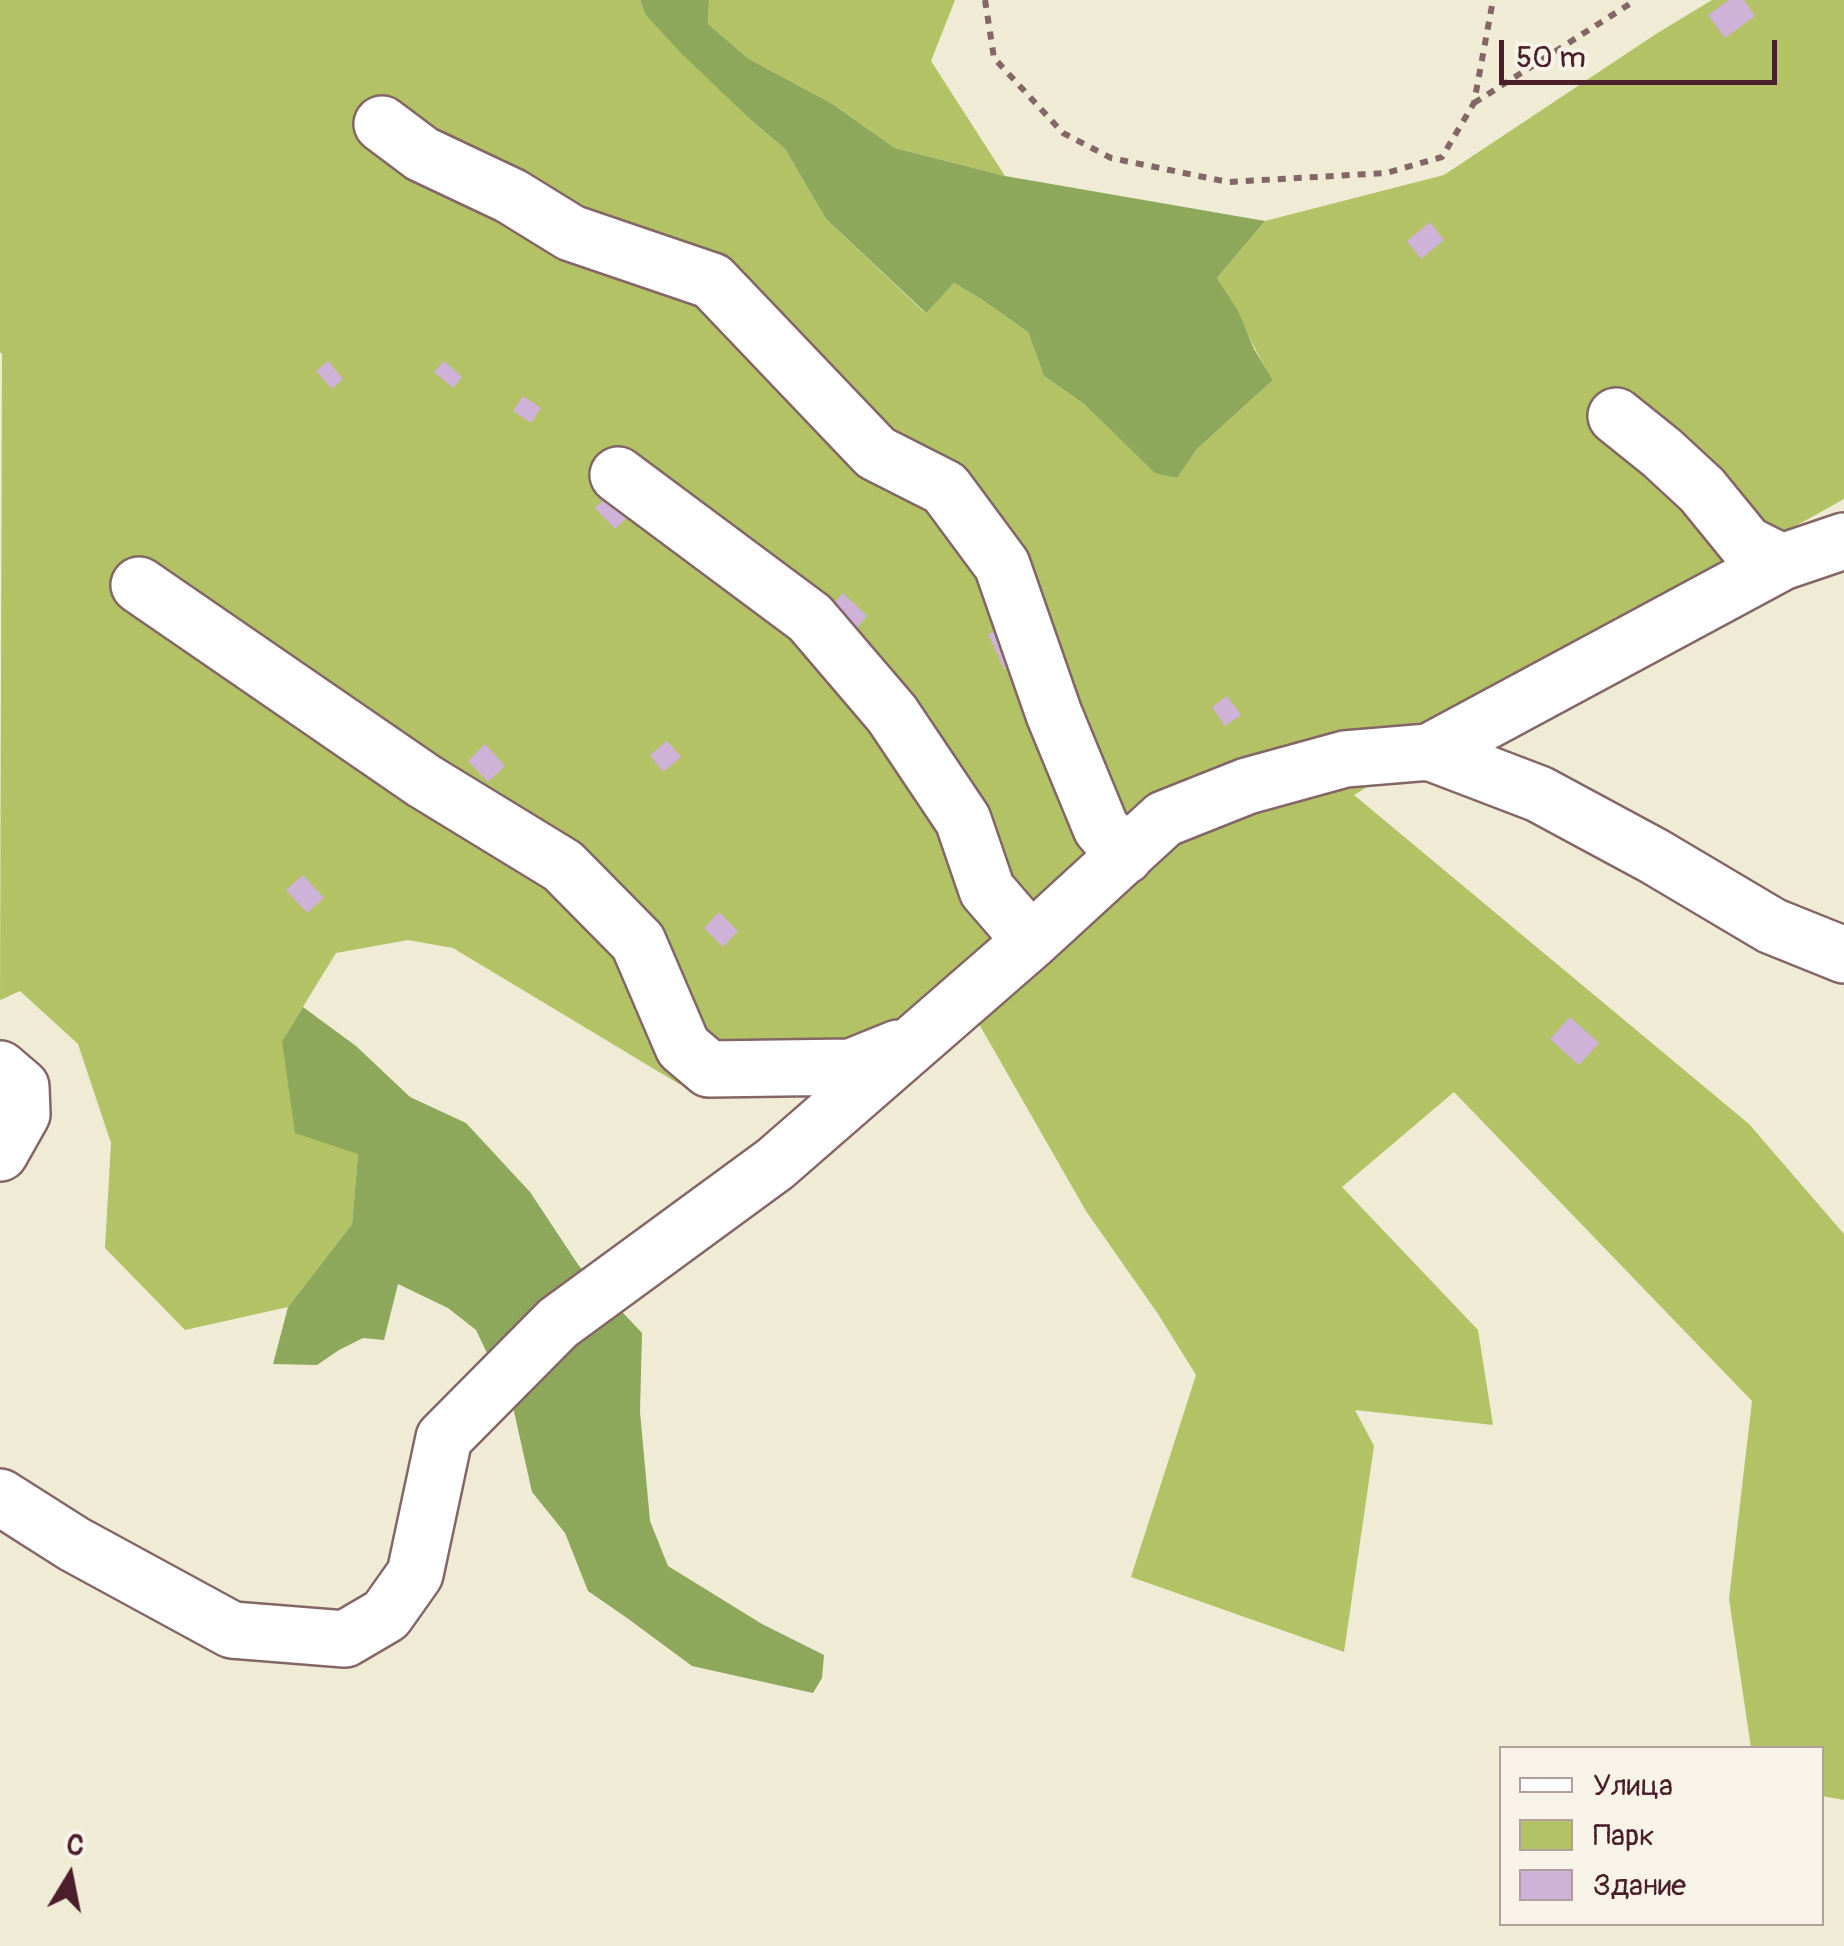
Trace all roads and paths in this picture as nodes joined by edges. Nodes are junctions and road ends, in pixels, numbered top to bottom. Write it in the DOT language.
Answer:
graph roads {
  1 [pos="985,0"];
  2 [pos="1493,0"];
  3 [pos="1636,0"];
  4 [pos="1474,104"];
  5 [pos="382,124"];
  6 [pos="1616,416"];
  7 [pos="618,476"];
  8 [pos="1844,541"];
  9 [pos="1782,562"];
  10 [pos="139,586"];
  11 [pos="1429,752"];
  12 [pos="1125,856"];
  13 [pos="1031,941"];
  14 [pos="1844,955"];
  15 [pos="919,1039"];
  16 [pos="0,1069"];
  17 [pos="0,1153"];
  18 [pos="0,1498"];
  1 -- 4 [label="path"];
  2 -- 4 [label="path"];
  3 -- 4 [label="path"];
  5 -- 12 [label="street"];
  6 -- 9 [label="street"];
  7 -- 13 [label="street"];
  8 -- 9 [label="street"];
  9 -- 11 [label="street"];
  10 -- 15 [label="street"];
  11 -- 12 [label="street"];
  11 -- 14 [label="street"];
  12 -- 13 [label="street"];
  13 -- 15 [label="street"];
  15 -- 18 [label="street"];
  16 -- 17 [label="street"];
}
